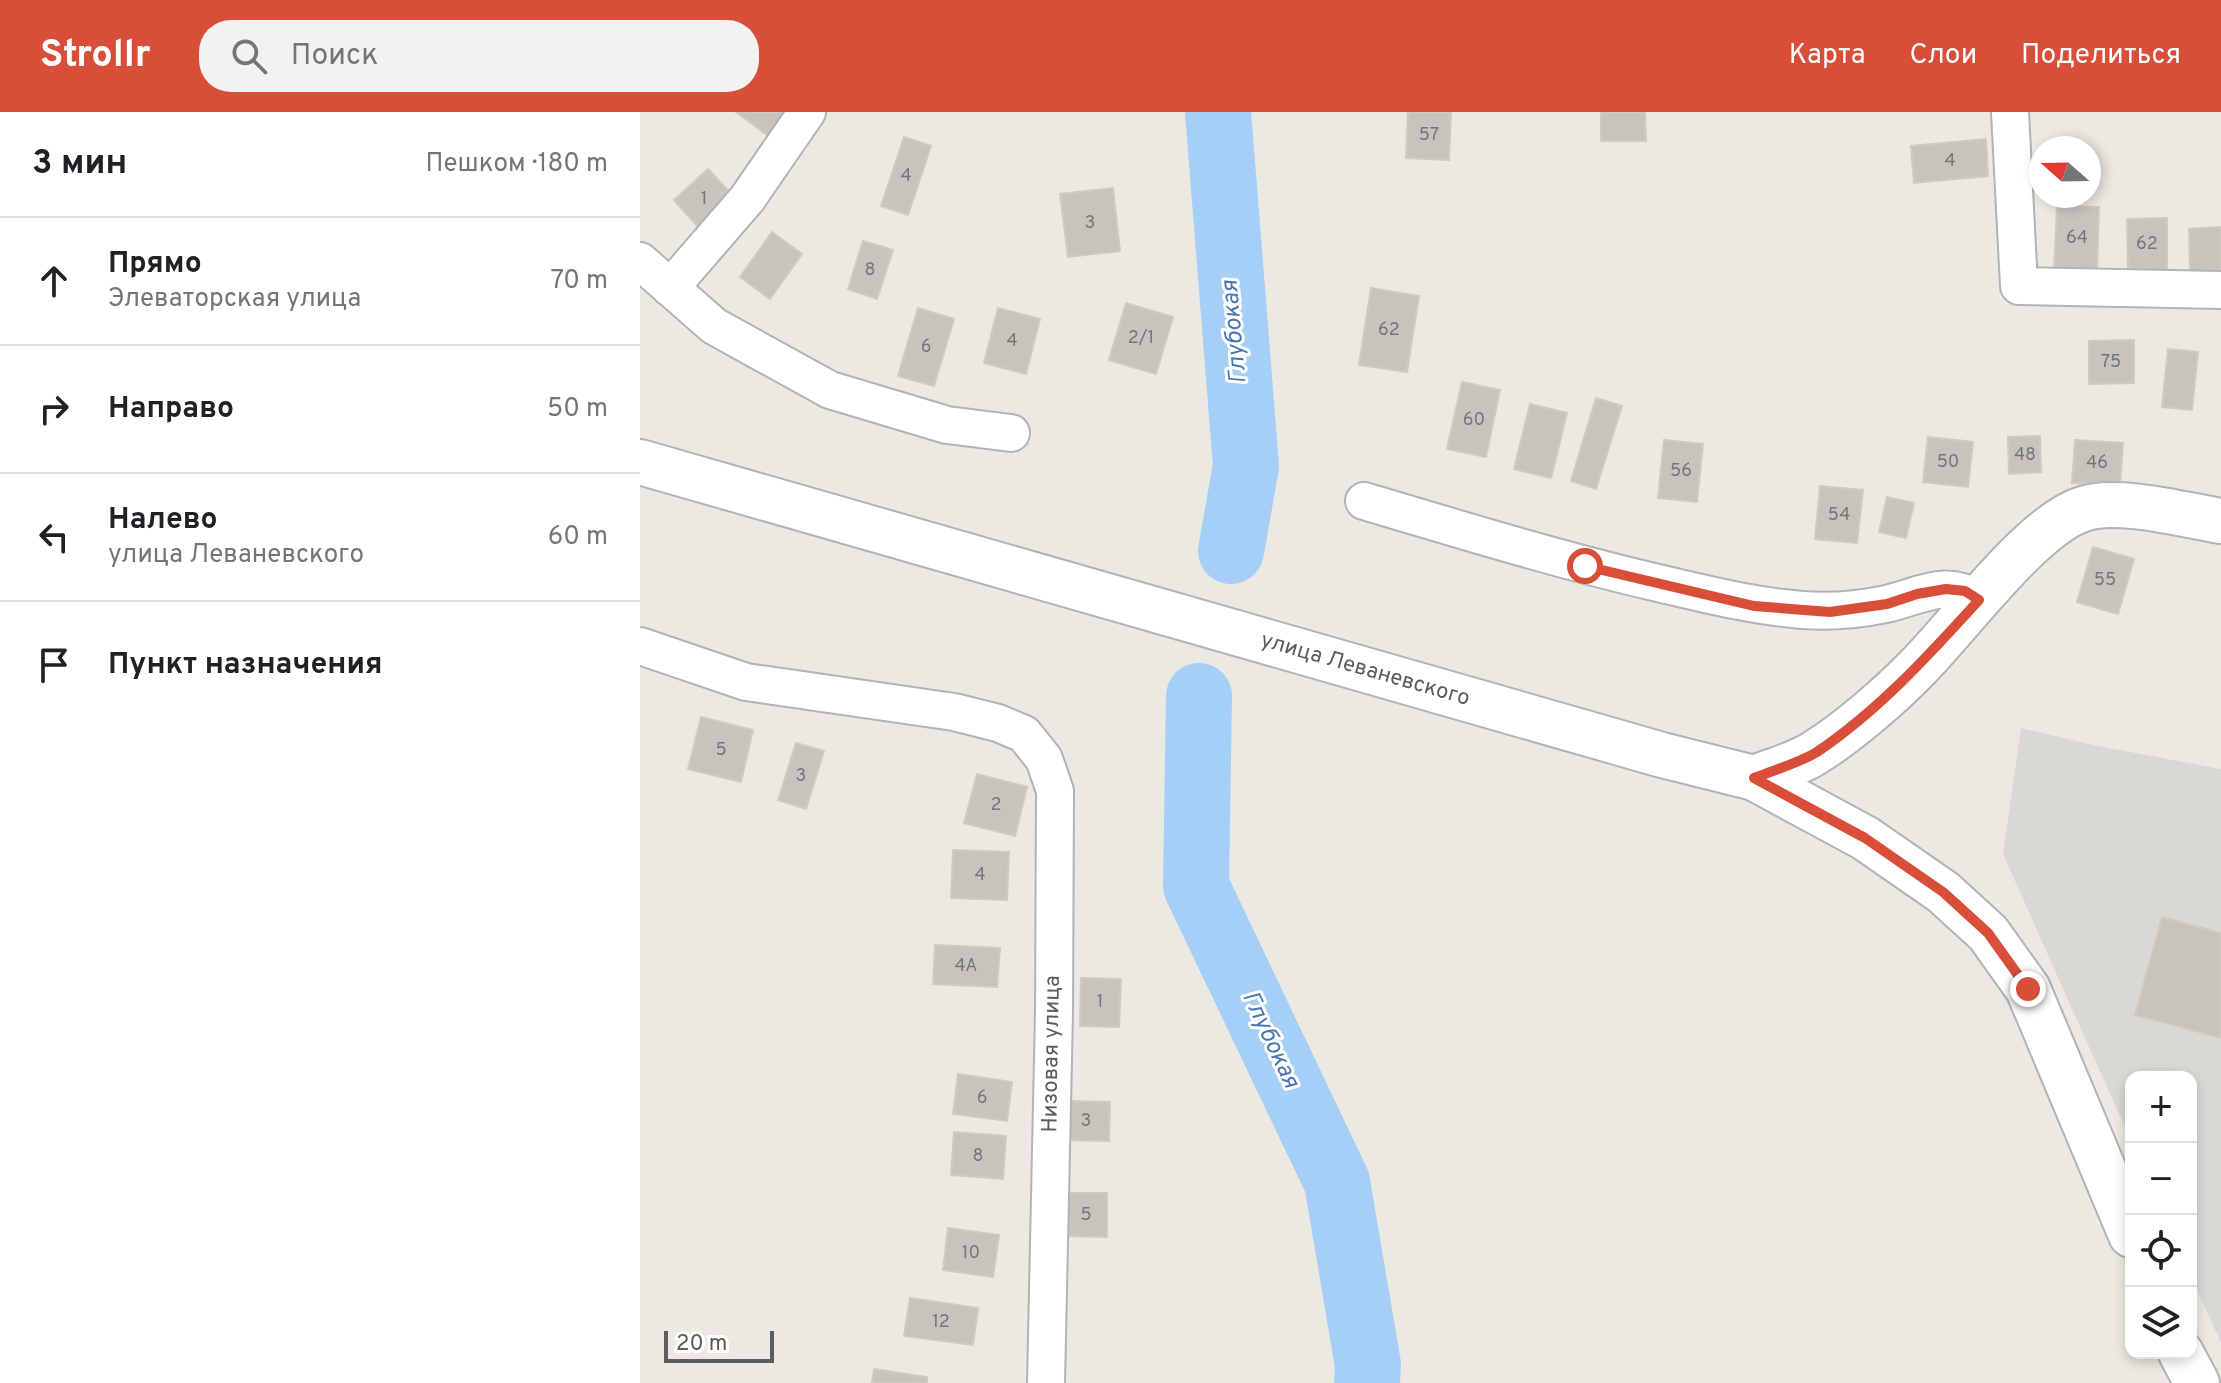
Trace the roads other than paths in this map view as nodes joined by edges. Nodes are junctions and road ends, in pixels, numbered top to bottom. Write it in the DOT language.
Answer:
graph roads {
  1 [pos="807,112"];
  2 [pos="2010,112"];
  3 [pos="640,261"];
  4 [pos="670,288"];
  5 [pos="2221,290"];
  6 [pos="1011,433"];
  7 [pos="640,462"];
  8 [pos="1364,501"];
  9 [pos="2221,521"];
  10 [pos="1979,600"];
  11 [pos="640,646"];
  12 [pos="1754,778"];
  13 [pos="2125,1221"];
  14 [pos="2184,1359"];
  15 [pos="1046,1383"];
  16 [pos="2197,1383"];
  1 -- 4 [label="street"];
  2 -- 5 [label="street"];
  3 -- 4 [label="street"];
  4 -- 6 [label="street"];
  7 -- 12 [label="street, улица Леваневского"];
  8 -- 10 [label="street"];
  9 -- 10 [label="street"];
  10 -- 12 [label="street"];
  11 -- 15 [label="street, Низовая улица"];
  12 -- 13 [label="street, улица Леваневского"];
  14 -- 16 [label="street"];
}
